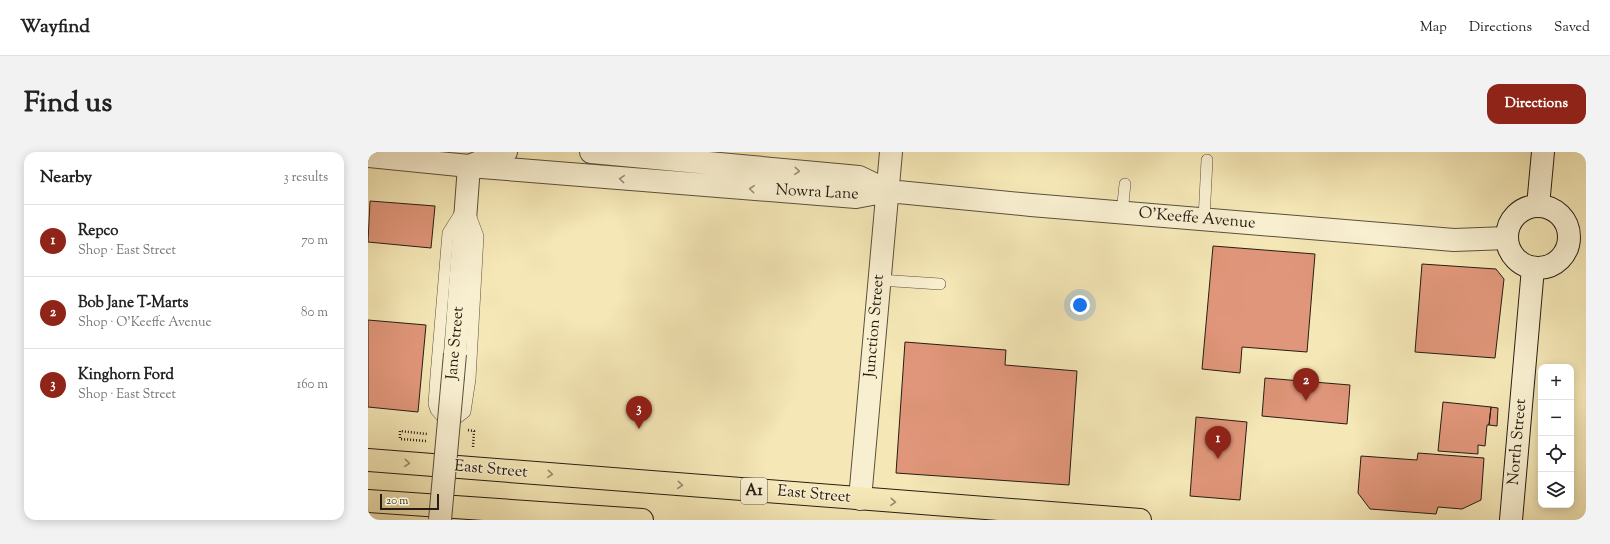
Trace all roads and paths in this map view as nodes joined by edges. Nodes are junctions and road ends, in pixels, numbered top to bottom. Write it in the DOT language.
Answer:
graph roads {
  1 [pos="444,152"];
  2 [pos="506,152"];
  3 [pos="591,152"];
  4 [pos="891,152"];
  5 [pos="1543,152"];
  6 [pos="368,156"];
  7 [pos="1207,160"];
  8 [pos="469,166"];
  9 [pos="1125,184"];
  10 [pos="888,191"];
  11 [pos="466,204"];
  12 [pos="1538,206"];
  13 [pos="1122,213"];
  14 [pos="1204,219"];
  15 [pos="1577,236"];
  16 [pos="1507,238"];
  17 [pos="1533,268"];
  18 [pos="879,280"];
  19 [pos="940,284"];
  20 [pos="429,427"];
  21 [pos="467,430"];
  22 [pos="428,441"];
  23 [pos="480,448"];
  24 [pos="368,460"];
  25 [pos="860,499"];
  26 [pos="368,501"];
  27 [pos="440,520"];
  28 [pos="642,520"];
  29 [pos="1140,520"];
  30 [pos="1511,520"];
  1 -- 8 [label="street, Nowra Lane"];
  2 -- 8 [label="street, Nowra Lane"];
  3 -- 10 [label="street, Nowra Lane, one-way"];
  4 -- 10 [label="street, Junction Street"];
  5 -- 12 [label="street"];
  6 -- 8 [label="street, Nowra Lane"];
  7 -- 14 [label="lane"];
  10 -- 8 [label="street, Nowra Lane, one-way"];
  8 -- 11 [label="street, Jane Street"];
  9 -- 13 [label="lane"];
  10 -- 13 [label="street, O'Keeffe Avenue"];
  10 -- 18 [label="street, Junction Street"];
  11 -- 11 [label="lane"];
  11 -- 27 [label="street, Jane Street, bridge"];
  12 -- 15 [label="street"];
  12 -- 16 [label="street"];
  13 -- 14 [label="street, O'Keeffe Avenue"];
  14 -- 16 [label="street, O'Keeffe Avenue"];
  15 -- 17 [label="street"];
  16 -- 17 [label="street"];
  17 -- 30 [label="street, North Street"];
  18 -- 19 [label="lane"];
  18 -- 25 [label="street, Junction Street"];
  20 -- 22 [label="path"];
  21 -- 23 [label="path"];
  24 -- 25 [label="highway, East Street / A1, one-way"];
  25 -- 29 [label="highway, East Street / A1, one-way"];
  26 -- 28 [label="highway"];
}
